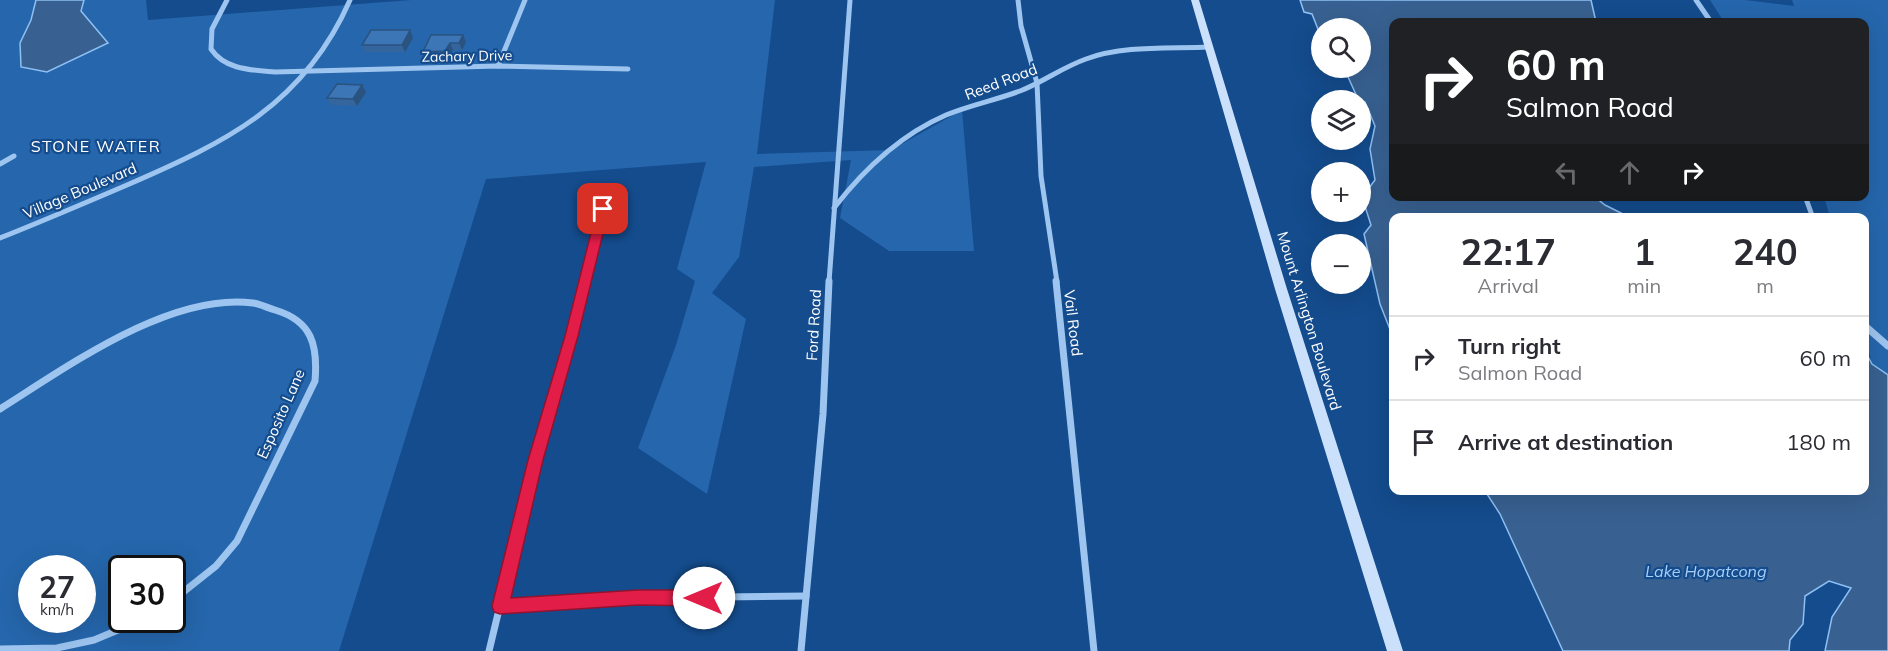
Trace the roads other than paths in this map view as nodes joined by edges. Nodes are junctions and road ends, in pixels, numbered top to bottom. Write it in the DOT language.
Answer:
graph roads {
  1 [pos="227,0"];
  2 [pos="350,0"];
  3 [pos="525,0"];
  4 [pos="850,0"];
  5 [pos="1018,0"];
  6 [pos="1195,0"];
  7 [pos="1696,0"];
  8 [pos="1708,18"];
  9 [pos="1209,47"];
  10 [pos="498,66"];
  11 [pos="628,69"];
  12 [pos="308,70"];
  13 [pos="1037,83"];
  14 [pos="15,156"];
  15 [pos="0,164"];
  16 [pos="607,187"];
  17 [pos="834,209"];
  18 [pos="0,238"];
  19 [pos="1869,329"];
  20 [pos="1888,346"];
  21 [pos="0,409"];
  22 [pos="186,590"];
  23 [pos="806,596"];
  24 [pos="500,606"];
  25 [pos="111,633"];
  26 [pos="0,649"];
  27 [pos="489,651"];
  28 [pos="801,651"];
  29 [pos="1094,651"];
  30 [pos="1395,651"];
  1 -- 12 [label="street, Zachary Drive"];
  2 -- 12 [label="street, Village Boulevard"];
  3 -- 10 [label="street"];
  4 -- 17 [label="street, Ford Road"];
  5 -- 13 [label="street, Vail Road"];
  6 -- 9 [label="main road, Mount Arlington Boulevard"];
  7 -- 8 [label="street"];
  9 -- 13 [label="street, Reed Road"];
  9 -- 30 [label="main road, Mount Arlington Boulevard"];
  10 -- 11 [label="street, Zachary Drive"];
  10 -- 12 [label="street, Zachary Drive"];
  12 -- 18 [label="street, Village Boulevard"];
  13 -- 17 [label="street, Reed Road"];
  13 -- 29 [label="street, Vail Road"];
  14 -- 15 [label="street"];
  16 -- 24 [label="street"];
  17 -- 23 [label="street, Ford Road"];
  19 -- 20 [label="street"];
  21 -- 22 [label="street, Esposito Lane"];
  23 -- 24 [label="street"];
  23 -- 28 [label="street, Ford Road"];
  24 -- 27 [label="street"];
  25 -- 26 [label="street"];
}
